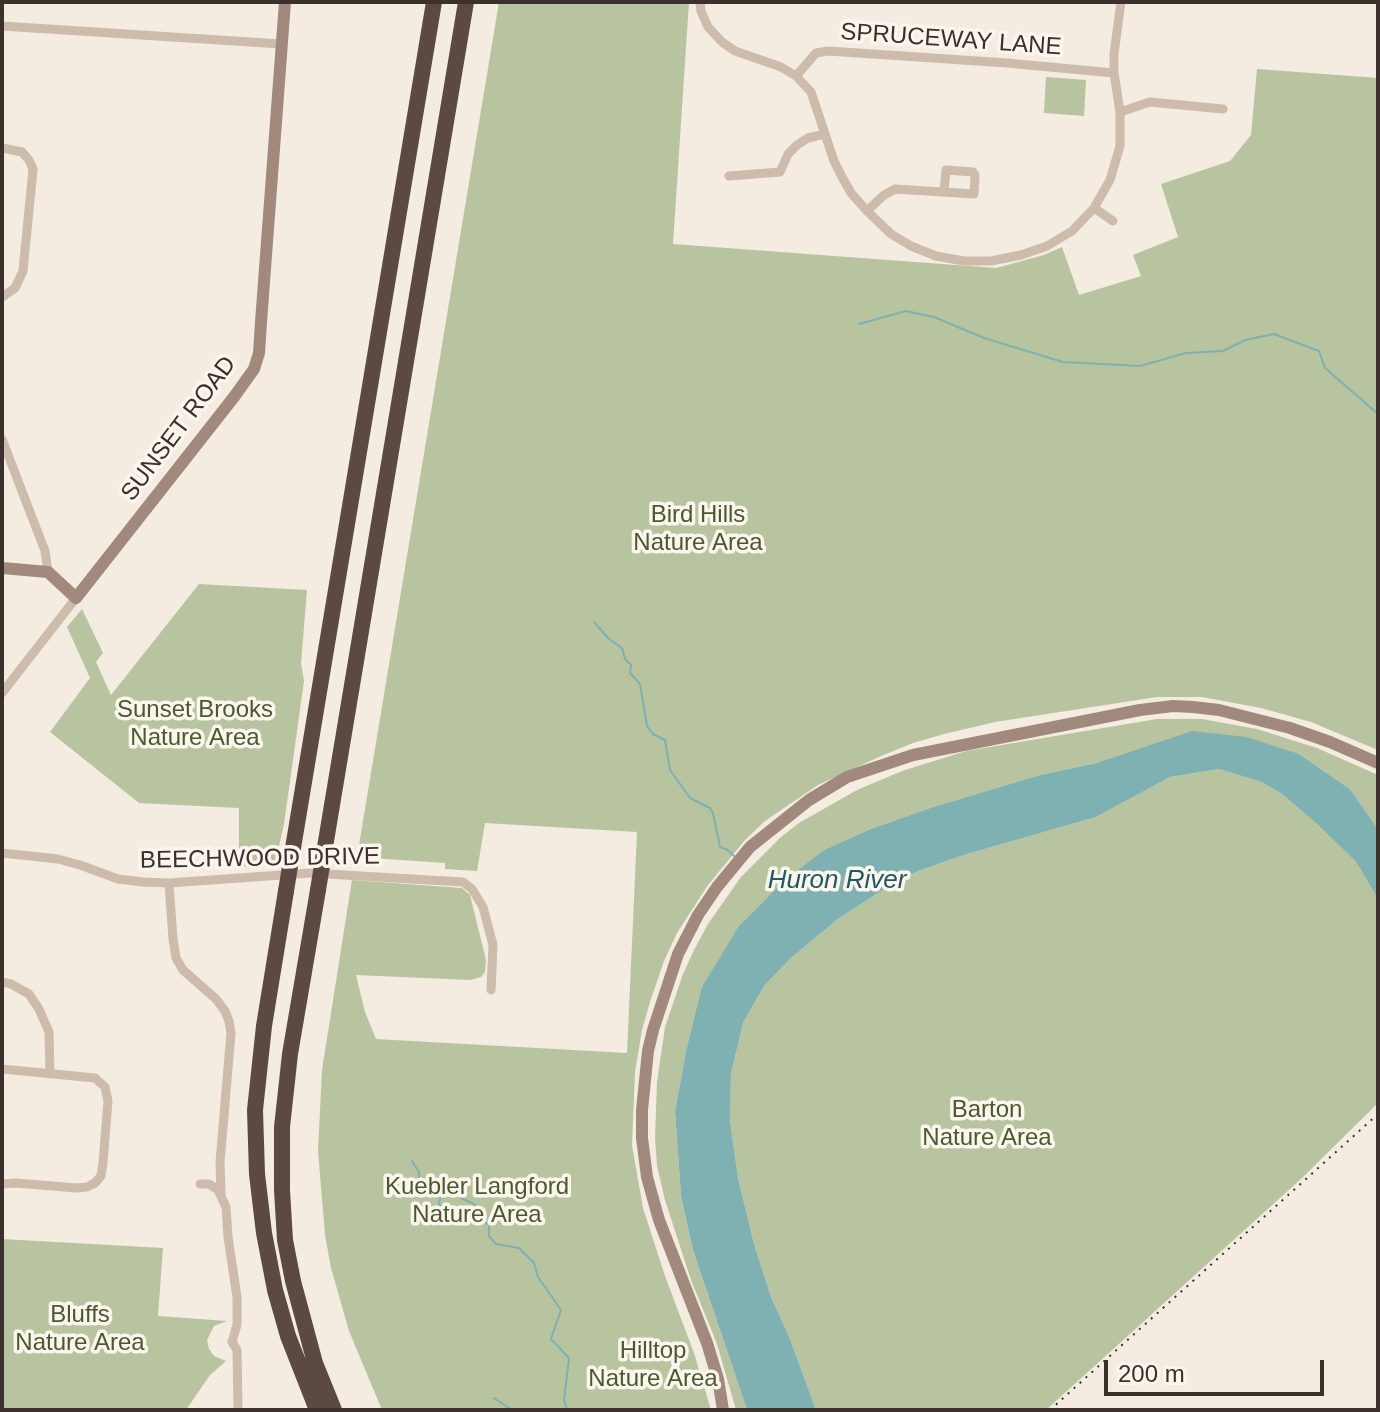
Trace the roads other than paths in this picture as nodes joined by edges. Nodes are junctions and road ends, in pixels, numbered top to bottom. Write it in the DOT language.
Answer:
graph roads {
  1 [pos="285,2"];
  2 [pos="434,2"];
  3 [pos="466,2"];
  4 [pos="700,2"];
  5 [pos="1121,2"];
  6 [pos="2,26"];
  7 [pos="281,44"];
  8 [pos="1114,73"];
  9 [pos="796,76"];
  10 [pos="1223,109"];
  11 [pos="1120,112"];
  12 [pos="825,134"];
  13 [pos="7,148"];
  14 [pos="729,176"];
  15 [pos="944,191"];
  16 [pos="1094,208"];
  17 [pos="867,211"];
  18 [pos="1113,221"];
  19 [pos="2,297"];
  20 [pos="2,439"];
  21 [pos="2,568"];
  22 [pos="48,572"];
  23 [pos="76,598"];
  24 [pos="2,693"];
  25 [pos="1378,763"];
  26 [pos="2,853"];
  27 [pos="169,883"];
  28 [pos="2,982"];
  29 [pos="491,990"];
  30 [pos="2,1069"];
  31 [pos="50,1074"];
  32 [pos="2,1184"];
  33 [pos="200,1184"];
  34 [pos="221,1193"];
  35 [pos="238,1410"];
  36 [pos="317,1410"];
  37 [pos="334,1410"];
  38 [pos="723,1410"];
  1 -- 7 [label="street, SUNSET ROAD"];
  2 -- 36 [label="highway, bridge"];
  3 -- 37 [label="highway, bridge"];
  4 -- 9 [label="street"];
  5 -- 8 [label="street"];
  6 -- 7 [label="street"];
  7 -- 23 [label="street, SUNSET ROAD"];
  8 -- 9 [label="street, SPRUCEWAY LANE"];
  8 -- 11 [label="street"];
  9 -- 12 [label="street"];
  10 -- 11 [label="street"];
  11 -- 16 [label="street"];
  12 -- 14 [label="street"];
  12 -- 17 [label="street"];
  13 -- 19 [label="street"];
  15 -- 15 [label="street"];
  15 -- 17 [label="street"];
  16 -- 17 [label="street"];
  16 -- 18 [label="street"];
  20 -- 22 [label="street"];
  21 -- 22 [label="street"];
  22 -- 23 [label="street"];
  23 -- 24 [label="street, SUNSET ROAD"];
  25 -- 38 [label="street"];
  26 -- 27 [label="street, BEECHWOOD DRIVE"];
  27 -- 29 [label="street, BEECHWOOD DRIVE"];
  27 -- 34 [label="street"];
  28 -- 31 [label="street"];
  30 -- 31 [label="street"];
  31 -- 32 [label="street"];
  33 -- 34 [label="street"];
  34 -- 35 [label="street"];
}
